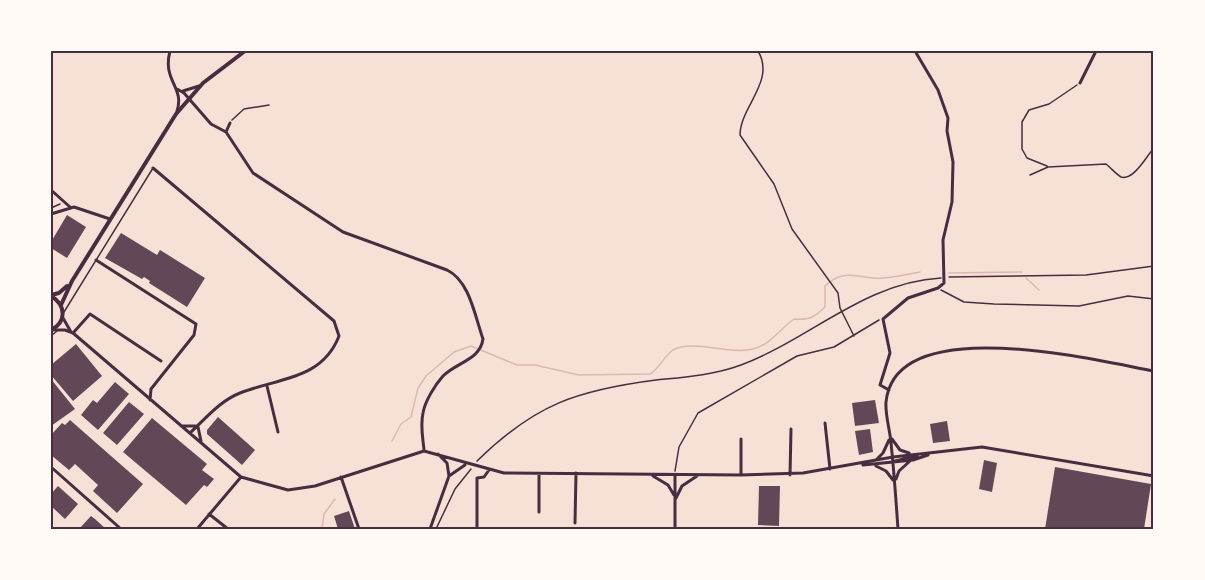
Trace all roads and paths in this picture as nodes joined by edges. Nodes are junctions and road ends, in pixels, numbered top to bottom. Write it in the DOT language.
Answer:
graph roads {
  1 [pos="170,51"];
  2 [pos="245,51"];
  3 [pos="758,51"];
  4 [pos="762,51"];
  5 [pos="915,51"];
  6 [pos="1096,51"];
  7 [pos="760,55"];
  8 [pos="204,83"];
  9 [pos="1080,83"];
  10 [pos="180,92"];
  11 [pos="188,100"];
  12 [pos="269,105"];
  13 [pos="176,114"];
  14 [pos="230,123"];
  15 [pos="226,132"];
  16 [pos="1154,148"];
  17 [pos="1048,167"];
  18 [pos="153,168"];
  19 [pos="1030,175"];
  20 [pos="51,190"];
  21 [pos="66,202"];
  22 [pos="69,207"];
  23 [pos="51,208"];
  24 [pos="51,214"];
  25 [pos="110,219"];
  26 [pos="96,260"];
  27 [pos="1154,266"];
  28 [pos="946,277"];
  29 [pos="72,281"];
  30 [pos="938,288"];
  31 [pos="51,296"];
  32 [pos="1154,299"];
  33 [pos="61,305"];
  34 [pos="842,312"];
  35 [pos="63,315"];
  36 [pos="883,319"];
  37 [pos="59,330"];
  38 [pos="52,331"];
  39 [pos="73,333"];
  40 [pos="51,336"];
  41 [pos="854,336"];
  42 [pos="161,361"];
  43 [pos="1154,371"];
  44 [pos="267,386"];
  45 [pos="151,389"];
  46 [pos="889,390"];
  47 [pos="140,391"];
  48 [pos="150,400"];
  49 [pos="825,423"];
  50 [pos="182,426"];
  51 [pos="198,426"];
  52 [pos="791,429"];
  53 [pos="278,432"];
  54 [pos="190,433"];
  55 [pos="891,436"];
  56 [pos="741,439"];
  57 [pos="202,443"];
  58 [pos="424,450"];
  59 [pos="437,453"];
  60 [pos="934,453"];
  61 [pos="914,454"];
  62 [pos="923,454"];
  63 [pos="893,457"];
  64 [pos="913,460"];
  65 [pos="477,461"];
  66 [pos="893,462"];
  67 [pos="874,463"];
  68 [pos="466,464"];
  69 [pos="859,464"];
  70 [pos="865,465"];
  71 [pos="51,467"];
  72 [pos="830,469"];
  73 [pos="489,470"];
  74 [pos="468,473"];
  75 [pos="576,473"];
  76 [pos="539,474"];
  77 [pos="648,474"];
  78 [pos="675,475"];
  79 [pos="700,475"];
  80 [pos="741,475"];
  81 [pos="790,475"];
  82 [pos="449,476"];
  83 [pos="1154,476"];
  84 [pos="241,477"];
  85 [pos="341,477"];
  86 [pos="894,484"];
  87 [pos="675,500"];
  88 [pos="539,512"];
  89 [pos="209,513"];
  90 [pos="575,523"];
  91 [pos="121,529"];
  92 [pos="197,529"];
  93 [pos="228,529"];
  94 [pos="359,529"];
  95 [pos="430,529"];
  96 [pos="436,529"];
  97 [pos="477,529"];
  98 [pos="675,529"];
  99 [pos="898,529"];
  1 -- 10 [label="street"];
  2 -- 8 [label="street"];
  3 -- 7 [label="path"];
  4 -- 7 [label="path"];
  5 -- 28 [label="street"];
  6 -- 9 [label="street"];
  7 -- 34 [label="path"];
  8 -- 10 [label="street"];
  8 -- 11 [label="street"];
  9 -- 17 [label="path"];
  10 -- 11 [label="street"];
  10 -- 13 [label="street"];
  11 -- 13 [label="street"];
  11 -- 15 [label="street"];
  12 -- 14 [label="path"];
  13 -- 25 [label="street"];
  14 -- 15 [label="street"];
  15 -- 58 [label="street"];
  16 -- 17 [label="path"];
  17 -- 19 [label="path"];
  18 -- 26 [label="lane"];
  18 -- 44 [label="street"];
  20 -- 21 [label="street"];
  21 -- 22 [label="street"];
  21 -- 23 [label="path"];
  22 -- 24 [label="street"];
  22 -- 25 [label="street"];
  25 -- 29 [label="street"];
  26 -- 35 [label="lane"];
  26 -- 45 [label="street"];
  27 -- 28 [label="path"];
  28 -- 30 [label="street"];
  28 -- 34 [label="path"];
  29 -- 31 [label="street"];
  29 -- 33 [label="street"];
  30 -- 32 [label="path"];
  30 -- 36 [label="street"];
  31 -- 33 [label="street"];
  33 -- 35 [label="street"];
  34 -- 41 [label="path"];
  34 -- 65 [label="path"];
  35 -- 38 [label="street"];
  35 -- 39 [label="street"];
  36 -- 41 [label="path"];
  36 -- 46 [label="street"];
  37 -- 38 [label="street"];
  37 -- 39 [label="street"];
  37 -- 40 [label="lane"];
  39 -- 42 [label="street"];
  39 -- 47 [label="street"];
  41 -- 78 [label="path"];
  43 -- 46 [label="street"];
  44 -- 51 [label="street"];
  44 -- 53 [label="street"];
  45 -- 47 [label="street"];
  45 -- 48 [label="street"];
  46 -- 55 [label="street"];
  47 -- 48 [label="street"];
  48 -- 50 [label="street"];
  49 -- 72 [label="street"];
  50 -- 51 [label="street"];
  50 -- 54 [label="street"];
  51 -- 54 [label="street"];
  51 -- 57 [label="street"];
  52 -- 81 [label="street"];
  54 -- 57 [label="street"];
  55 -- 61 [label="street"];
  55 -- 63 [label="street"];
  55 -- 67 [label="street"];
  56 -- 80 [label="street"];
  57 -- 84 [label="street"];
  58 -- 59 [label="street"];
  58 -- 85 [label="street"];
  59 -- 68 [label="street"];
  59 -- 82 [label="street"];
  60 -- 62 [label="street"];
  60 -- 64 [label="street"];
  60 -- 83 [label="street"];
  61 -- 62 [label="street"];
  61 -- 63 [label="street"];
  62 -- 66 [label="street"];
  63 -- 66 [label="street"];
  63 -- 67 [label="street"];
  63 -- 70 [label="street"];
  64 -- 66 [label="street"];
  64 -- 86 [label="street"];
  66 -- 67 [label="street"];
  66 -- 86 [label="street"];
  67 -- 69 [label="street"];
  67 -- 70 [label="street"];
  67 -- 86 [label="street"];
  68 -- 73 [label="street"];
  68 -- 82 [label="street"];
  69 -- 70 [label="street"];
  69 -- 72 [label="street"];
  71 -- 91 [label="street"];
  72 -- 81 [label="street"];
  73 -- 76 [label="street"];
  73 -- 97 [label="street"];
  74 -- 96 [label="path"];
  75 -- 76 [label="street"];
  75 -- 77 [label="street"];
  75 -- 90 [label="street"];
  76 -- 88 [label="street"];
  77 -- 78 [label="street"];
  77 -- 87 [label="street"];
  78 -- 79 [label="street"];
  78 -- 87 [label="street"];
  79 -- 80 [label="street"];
  79 -- 87 [label="street"];
  80 -- 81 [label="street"];
  82 -- 95 [label="street"];
  84 -- 85 [label="street"];
  84 -- 89 [label="street"];
  85 -- 94 [label="street"];
  86 -- 99 [label="street"];
  87 -- 98 [label="street"];
  89 -- 92 [label="street"];
  89 -- 93 [label="street"];
}
